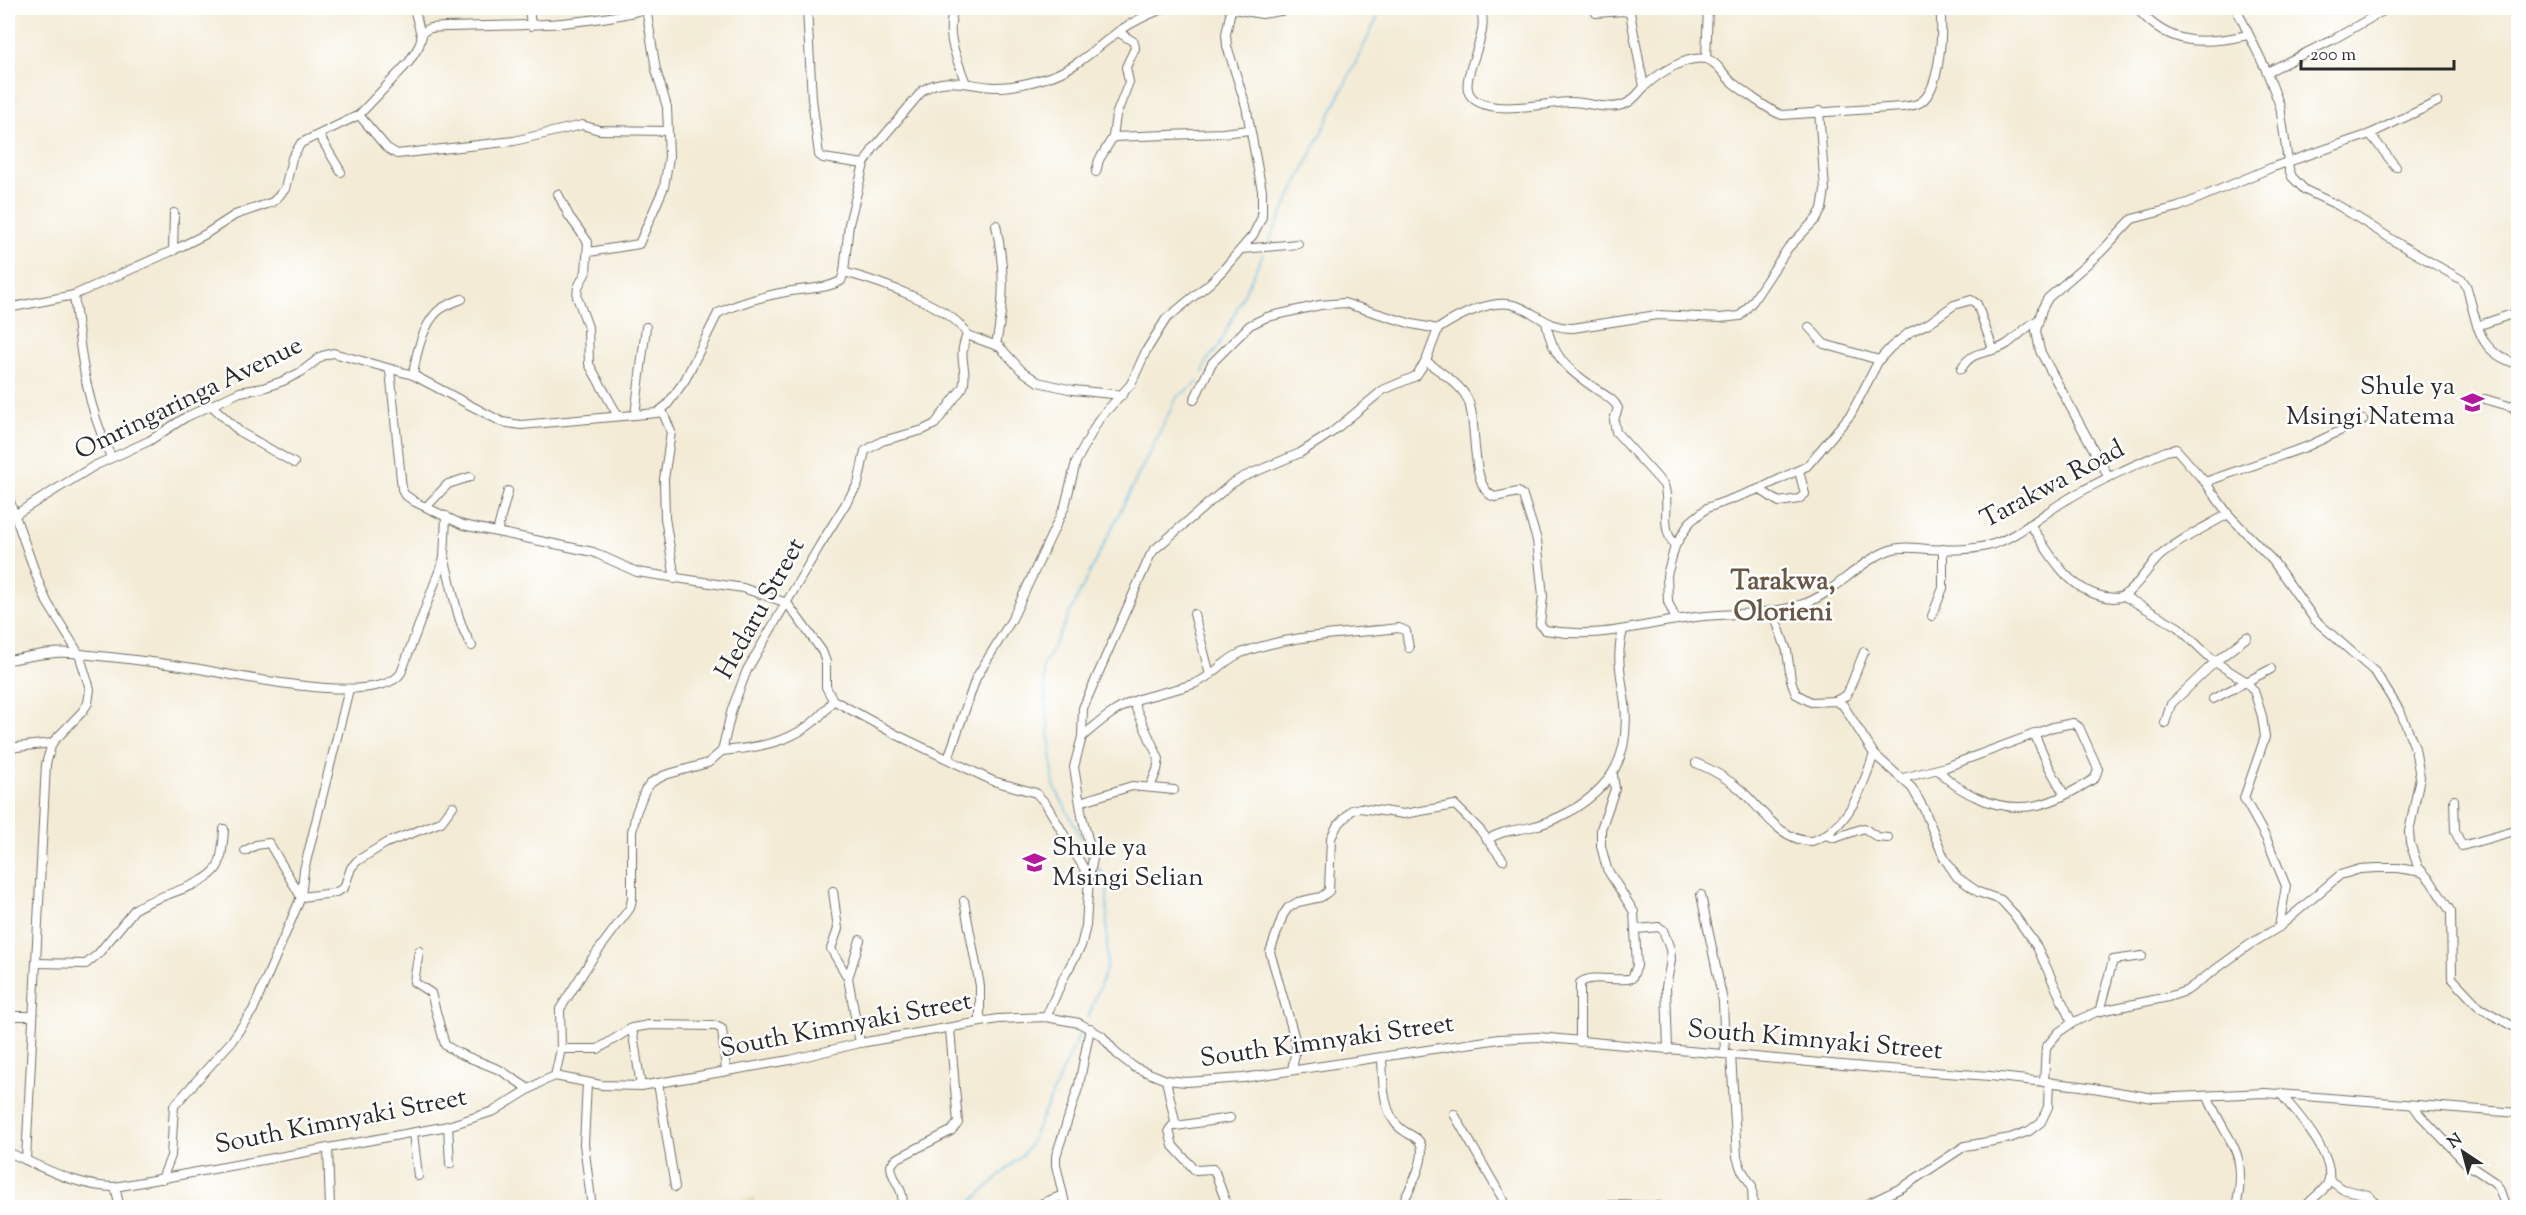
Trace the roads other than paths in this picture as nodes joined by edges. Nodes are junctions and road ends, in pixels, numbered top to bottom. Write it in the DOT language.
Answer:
graph roads {
  1 [pos="414,8"];
  2 [pos="529,8"];
  3 [pos="648,8"];
  4 [pos="807,8"];
  5 [pos="954,8"];
  6 [pos="1165,8"];
  7 [pos="1298,8"];
  8 [pos="1479,8"];
  9 [pos="1594,8"];
  10 [pos="1708,8"];
  11 [pos="1940,8"];
  12 [pos="2138,8"];
  13 [pos="2236,8"];
  14 [pos="1229,9"];
  15 [pos="2383,11"];
  16 [pos="531,26"];
  17 [pos="1118,32"];
  18 [pos="421,35"];
  19 [pos="2248,35"];
  20 [pos="1706,59"];
  21 [pos="2267,72"];
  22 [pos="964,81"];
  23 [pos="1644,87"];
  24 [pos="2437,102"];
  25 [pos="1819,111"];
  26 [pos="359,115"];
  27 [pos="1250,130"];
  28 [pos="668,131"];
  29 [pos="2370,134"];
  30 [pos="319,135"];
  31 [pos="1113,137"];
  32 [pos="2289,162"];
  33 [pos="864,164"];
  34 [pos="2396,167"];
  35 [pos="341,172"];
  36 [pos="1096,172"];
  37 [pos="558,194"];
  38 [pos="174,213"];
  39 [pos="996,225"];
  40 [pos="1298,244"];
  41 [pos="1242,249"];
  42 [pos="172,251"];
  43 [pos="589,252"];
  44 [pos="844,272"];
  45 [pos="74,295"];
  46 [pos="462,299"];
  47 [pos="8,308"];
  48 [pos="2518,312"];
  49 [pos="2038,320"];
  50 [pos="1546,322"];
  51 [pos="2477,326"];
  52 [pos="646,327"];
  53 [pos="1809,327"];
  54 [pos="1438,329"];
  55 [pos="967,335"];
  56 [pos="996,345"];
  57 [pos="1993,349"];
  58 [pos="1879,360"];
  59 [pos="1426,361"];
  60 [pos="2518,364"];
  61 [pos="1961,369"];
  62 [pos="390,370"];
  63 [pos="413,375"];
  64 [pos="1122,395"];
  65 [pos="2485,399"];
  66 [pos="1194,400"];
  67 [pos="2516,404"];
  68 [pos="211,405"];
  69 [pos="662,410"];
  70 [pos="635,415"];
  71 [pos="618,416"];
  72 [pos="2518,418"];
  73 [pos="2363,420"];
  74 [pos="111,457"];
  75 [pos="294,463"];
  76 [pos="1799,471"];
  77 [pos="2108,476"];
  78 [pos="470,477"];
  79 [pos="2205,482"];
  80 [pos="1759,489"];
  81 [pos="508,491"];
  82 [pos="8,496"];
  83 [pos="427,507"];
  84 [pos="2228,514"];
  85 [pos="446,516"];
  86 [pos="11,517"];
  87 [pos="2030,524"];
  88 [pos="497,532"];
  89 [pos="1675,546"];
  90 [pos="1943,549"];
  91 [pos="444,558"];
  92 [pos="675,579"];
  93 [pos="2124,596"];
  94 [pos="788,603"];
  95 [pos="1773,612"];
  96 [pos="1194,614"];
  97 [pos="1932,616"];
  98 [pos="1676,620"];
  99 [pos="1623,631"];
  100 [pos="2247,637"];
  101 [pos="472,646"];
  102 [pos="1409,648"];
  103 [pos="1864,652"];
  104 [pos="79,654"];
  105 [pos="8,660"];
  106 [pos="2215,662"];
  107 [pos="2271,669"];
  108 [pos="1210,675"];
  109 [pos="2247,682"];
  110 [pos="349,689"];
  111 [pos="2213,699"];
  112 [pos="833,700"];
  113 [pos="1835,701"];
  114 [pos="1133,702"];
  115 [pos="2165,723"];
  116 [pos="2034,733"];
  117 [pos="1082,737"];
  118 [pos="52,743"];
  119 [pos="8,748"];
  120 [pos="722,751"];
  121 [pos="1874,754"];
  122 [pos="948,759"];
  123 [pos="1696,763"];
  124 [pos="1938,769"];
  125 [pos="1613,775"];
  126 [pos="1903,778"];
  127 [pos="1150,787"];
  128 [pos="1174,790"];
  129 [pos="2064,794"];
  130 [pos="2454,800"];
  131 [pos="1080,802"];
  132 [pos="453,806"];
  133 [pos="224,829"];
  134 [pos="2518,830"];
  135 [pos="1825,835"];
  136 [pos="1888,838"];
  137 [pos="1487,840"];
  138 [pos="245,851"];
  139 [pos="1503,860"];
  140 [pos="2422,872"];
  141 [pos="1089,877"];
  142 [pos="833,891"];
  143 [pos="1701,895"];
  144 [pos="301,897"];
  145 [pos="964,901"];
  146 [pos="2279,927"];
  147 [pos="1637,929"];
  148 [pos="860,940"];
  149 [pos="419,951"];
  150 [pos="2142,956"];
  151 [pos="37,963"];
  152 [pos="848,978"];
  153 [pos="2099,1012"];
  154 [pos="8,1016"];
  155 [pos="33,1016"];
  156 [pos="1046,1017"];
  157 [pos="980,1021"];
  158 [pos="2072,1023"];
  159 [pos="633,1028"];
  160 [pos="1090,1028"];
  161 [pos="950,1029"];
  162 [pos="2518,1029"];
  163 [pos="1580,1042"];
  164 [pos="860,1043"];
  165 [pos="561,1049"];
  166 [pos="1668,1050"];
  167 [pos="1728,1054"];
  168 [pos="1382,1057"];
  169 [pos="1292,1070"];
  170 [pos="726,1071"];
  171 [pos="555,1076"];
  172 [pos="1166,1080"];
  173 [pos="2046,1082"];
  174 [pos="587,1083"];
  175 [pos="658,1083"];
  176 [pos="641,1086"];
  177 [pos="529,1089"];
  178 [pos="2280,1094"];
  179 [pos="2208,1096"];
  180 [pos="2413,1105"];
  181 [pos="2518,1113"];
  182 [pos="1454,1114"];
  183 [pos="1230,1118"];
  184 [pos="1174,1124"];
  185 [pos="448,1126"];
  186 [pos="413,1133"];
  187 [pos="328,1148"];
  188 [pos="8,1152"];
  189 [pos="27,1160"];
  190 [pos="450,1164"];
  191 [pos="418,1176"];
  192 [pos="162,1179"];
  193 [pos="2329,1180"];
  194 [pos="115,1187"];
  195 [pos="675,1187"];
  196 [pos="1063,1195"];
  197 [pos="1660,1206"];
  198 [pos="120,1208"];
  199 [pos="330,1208"];
  200 [pos="592,1208"];
  201 [pos="902,1208"];
  202 [pos="1031,1208"];
  203 [pos="1066,1208"];
  204 [pos="1228,1208"];
  205 [pos="1400,1208"];
  206 [pos="1508,1208"];
  207 [pos="1537,1208"];
  208 [pos="1753,1208"];
  209 [pos="1858,1208"];
  210 [pos="2236,1208"];
  211 [pos="2305,1208"];
  212 [pos="2381,1208"];
  213 [pos="2506,1208"];
  1 -- 18 [label="street"];
  2 -- 16 [label="street"];
  3 -- 16 [label="street"];
  3 -- 28 [label="street"];
  4 -- 33 [label="street"];
  5 -- 22 [label="street"];
  6 -- 17 [label="street"];
  7 -- 14 [label="street"];
  8 -- 23 [label="street"];
  9 -- 23 [label="street"];
  10 -- 20 [label="street"];
  11 -- 25 [label="street"];
  12 -- 19 [label="street"];
  13 -- 19 [label="street"];
  14 -- 27 [label="street"];
  15 -- 21 [label="street"];
  16 -- 18 [label="street"];
  17 -- 22 [label="street"];
  17 -- 31 [label="street"];
  18 -- 26 [label="street"];
  19 -- 21 [label="street"];
  20 -- 23 [label="street"];
  20 -- 25 [label="street"];
  21 -- 32 [label="street"];
  22 -- 33 [label="street"];
  24 -- 29 [label="street"];
  25 -- 50 [label="street"];
  26 -- 28 [label="street"];
  26 -- 30 [label="street"];
  27 -- 31 [label="street"];
  27 -- 41 [label="street"];
  28 -- 43 [label="street"];
  29 -- 32 [label="street"];
  29 -- 34 [label="street"];
  30 -- 35 [label="street"];
  30 -- 42 [label="street"];
  31 -- 36 [label="street"];
  32 -- 49 [label="street"];
  32 -- 51 [label="street"];
  33 -- 44 [label="street"];
  37 -- 43 [label="street"];
  38 -- 42 [label="street"];
  39 -- 56 [label="street"];
  40 -- 41 [label="street"];
  41 -- 64 [label="street"];
  42 -- 45 [label="street"];
  43 -- 71 [label="street"];
  44 -- 55 [label="street"];
  44 -- 69 [label="street"];
  45 -- 47 [label="street"];
  45 -- 74 [label="street"];
  46 -- 63 [label="street"];
  48 -- 51 [label="street"];
  49 -- 57 [label="street"];
  49 -- 77 [label="street"];
  50 -- 54 [label="street"];
  50 -- 89 [label="street"];
  51 -- 60 [label="street"];
  52 -- 70 [label="street"];
  53 -- 58 [label="street"];
  54 -- 59 [label="street"];
  54 -- 66 [label="street"];
  55 -- 56 [label="street"];
  55 -- 94 [label="street, Hedaru Street"];
  56 -- 64 [label="street"];
  57 -- 58 [label="street"];
  57 -- 61 [label="street"];
  58 -- 76 [label="street"];
  59 -- 99 [label="street, Tarakwa Road"];
  59 -- 117 [label="street"];
  62 -- 63 [label="street, Omringaringa Avenue"];
  62 -- 68 [label="street, Omringaringa Avenue"];
  62 -- 83 [label="street"];
  63 -- 71 [label="street, Omringaringa Avenue"];
  64 -- 122 [label="street"];
  65 -- 67 [label="street"];
  67 -- 72 [label="street"];
  68 -- 74 [label="street, Omringaringa Avenue"];
  68 -- 75 [label="street"];
  69 -- 70 [label="street, Omringaringa Avenue"];
  69 -- 92 [label="street"];
  70 -- 71 [label="street, Omringaringa Avenue"];
  73 -- 79 [label="street"];
  74 -- 86 [label="street, Omringaringa Avenue"];
  76 -- 80 [label="street"];
  76 -- 80 [label="street"];
  77 -- 79 [label="street, Tarakwa Road"];
  77 -- 87 [label="street, Tarakwa Road"];
  78 -- 83 [label="street"];
  79 -- 84 [label="street, Tarakwa Road"];
  80 -- 89 [label="street"];
  81 -- 88 [label="street"];
  82 -- 86 [label="street"];
  83 -- 85 [label="street"];
  84 -- 93 [label="street"];
  84 -- 140 [label="street, Tarakwa Road"];
  85 -- 88 [label="street"];
  85 -- 91 [label="street"];
  86 -- 104 [label="street"];
  87 -- 90 [label="street, Tarakwa Road"];
  87 -- 93 [label="street"];
  88 -- 92 [label="street"];
  89 -- 98 [label="street"];
  90 -- 95 [label="street, Tarakwa Road"];
  90 -- 97 [label="street"];
  91 -- 101 [label="street"];
  91 -- 110 [label="street"];
  92 -- 94 [label="street"];
  93 -- 106 [label="street"];
  94 -- 112 [label="street"];
  94 -- 120 [label="street, Hedaru Street"];
  95 -- 98 [label="street, Tarakwa Road"];
  95 -- 113 [label="street"];
  96 -- 108 [label="street"];
  98 -- 99 [label="street, Tarakwa Road"];
  99 -- 125 [label="street"];
  100 -- 106 [label="street"];
  102 -- 108 [label="street"];
  103 -- 113 [label="street"];
  104 -- 105 [label="street"];
  104 -- 110 [label="street"];
  104 -- 118 [label="street"];
  106 -- 109 [label="street"];
  106 -- 115 [label="street"];
  107 -- 109 [label="street"];
  108 -- 114 [label="street"];
  109 -- 111 [label="street"];
  109 -- 146 [label="street"];
  110 -- 144 [label="street"];
  112 -- 120 [label="street"];
  112 -- 122 [label="street"];
  113 -- 121 [label="street"];
  114 -- 117 [label="street"];
  114 -- 127 [label="street"];
  116 -- 124 [label="street"];
  116 -- 129 [label="street"];
  116 -- 129 [label="street"];
  117 -- 131 [label="street"];
  118 -- 119 [label="street"];
  118 -- 151 [label="street"];
  120 -- 165 [label="street"];
  121 -- 126 [label="street"];
  121 -- 135 [label="street"];
  122 -- 141 [label="street"];
  123 -- 135 [label="street"];
  124 -- 126 [label="street"];
  124 -- 129 [label="street"];
  125 -- 137 [label="street"];
  125 -- 147 [label="street"];
  126 -- 158 [label="street"];
  127 -- 128 [label="street"];
  127 -- 131 [label="street"];
  130 -- 134 [label="street"];
  131 -- 141 [label="street"];
  132 -- 144 [label="street"];
  133 -- 151 [label="street"];
  135 -- 136 [label="street"];
  137 -- 139 [label="street"];
  137 -- 169 [label="street"];
  138 -- 144 [label="street"];
  140 -- 146 [label="street"];
  140 -- 162 [label="street, Tarakwa Road"];
  141 -- 156 [label="street"];
  142 -- 152 [label="street"];
  143 -- 167 [label="street"];
  144 -- 192 [label="street"];
  145 -- 157 [label="street"];
  146 -- 153 [label="street"];
  147 -- 163 [label="street"];
  147 -- 166 [label="street"];
  148 -- 152 [label="street"];
  149 -- 177 [label="street"];
  150 -- 153 [label="street"];
  151 -- 155 [label="street"];
  152 -- 164 [label="street"];
  153 -- 158 [label="street"];
  154 -- 155 [label="street"];
  155 -- 189 [label="street"];
  156 -- 157 [label="street, South Kimnyaki Street"];
  156 -- 160 [label="street, South Kimnyaki Street"];
  157 -- 161 [label="street, South Kimnyaki Street"];
  158 -- 173 [label="street"];
  159 -- 165 [label="street"];
  159 -- 170 [label="street"];
  159 -- 176 [label="street"];
  160 -- 172 [label="street, South Kimnyaki Street"];
  160 -- 196 [label="street"];
  161 -- 164 [label="street, South Kimnyaki Street"];
  161 -- 201 [label="street"];
  163 -- 166 [label="street, South Kimnyaki Street"];
  163 -- 168 [label="street, South Kimnyaki Street"];
  164 -- 170 [label="street, South Kimnyaki Street"];
  165 -- 171 [label="street"];
  166 -- 167 [label="street, South Kimnyaki Street"];
  167 -- 173 [label="street, South Kimnyaki Street"];
  167 -- 208 [label="street"];
  168 -- 169 [label="street, South Kimnyaki Street"];
  168 -- 205 [label="street"];
  169 -- 172 [label="street, South Kimnyaki Street"];
  170 -- 175 [label="street, South Kimnyaki Street"];
  171 -- 174 [label="street, South Kimnyaki Street"];
  171 -- 177 [label="street, South Kimnyaki Street"];
  172 -- 184 [label="street"];
  173 -- 179 [label="street, South Kimnyaki Street"];
  173 -- 209 [label="street"];
  174 -- 176 [label="street, South Kimnyaki Street"];
  174 -- 200 [label="street"];
  175 -- 176 [label="street, South Kimnyaki Street"];
  175 -- 195 [label="street"];
  177 -- 185 [label="street, South Kimnyaki Street"];
  178 -- 179 [label="street, South Kimnyaki Street"];
  178 -- 180 [label="street, South Kimnyaki Street"];
  178 -- 193 [label="street"];
  179 -- 210 [label="street"];
  180 -- 181 [label="street, South Kimnyaki Street"];
  180 -- 213 [label="street"];
  182 -- 206 [label="street"];
  183 -- 184 [label="street"];
  184 -- 204 [label="street"];
  185 -- 186 [label="street, South Kimnyaki Street"];
  185 -- 190 [label="street"];
  186 -- 187 [label="street, South Kimnyaki Street"];
  186 -- 191 [label="street"];
  187 -- 192 [label="street, South Kimnyaki Street"];
  187 -- 199 [label="street"];
  188 -- 189 [label="street, South Kimnyaki Street"];
  189 -- 194 [label="street, South Kimnyaki Street"];
  192 -- 194 [label="street, South Kimnyaki Street"];
  193 -- 211 [label="street"];
  193 -- 212 [label="street"];
  194 -- 198 [label="street"];
  196 -- 202 [label="street"];
  196 -- 203 [label="street"];
  197 -- 207 [label="street"];
}
